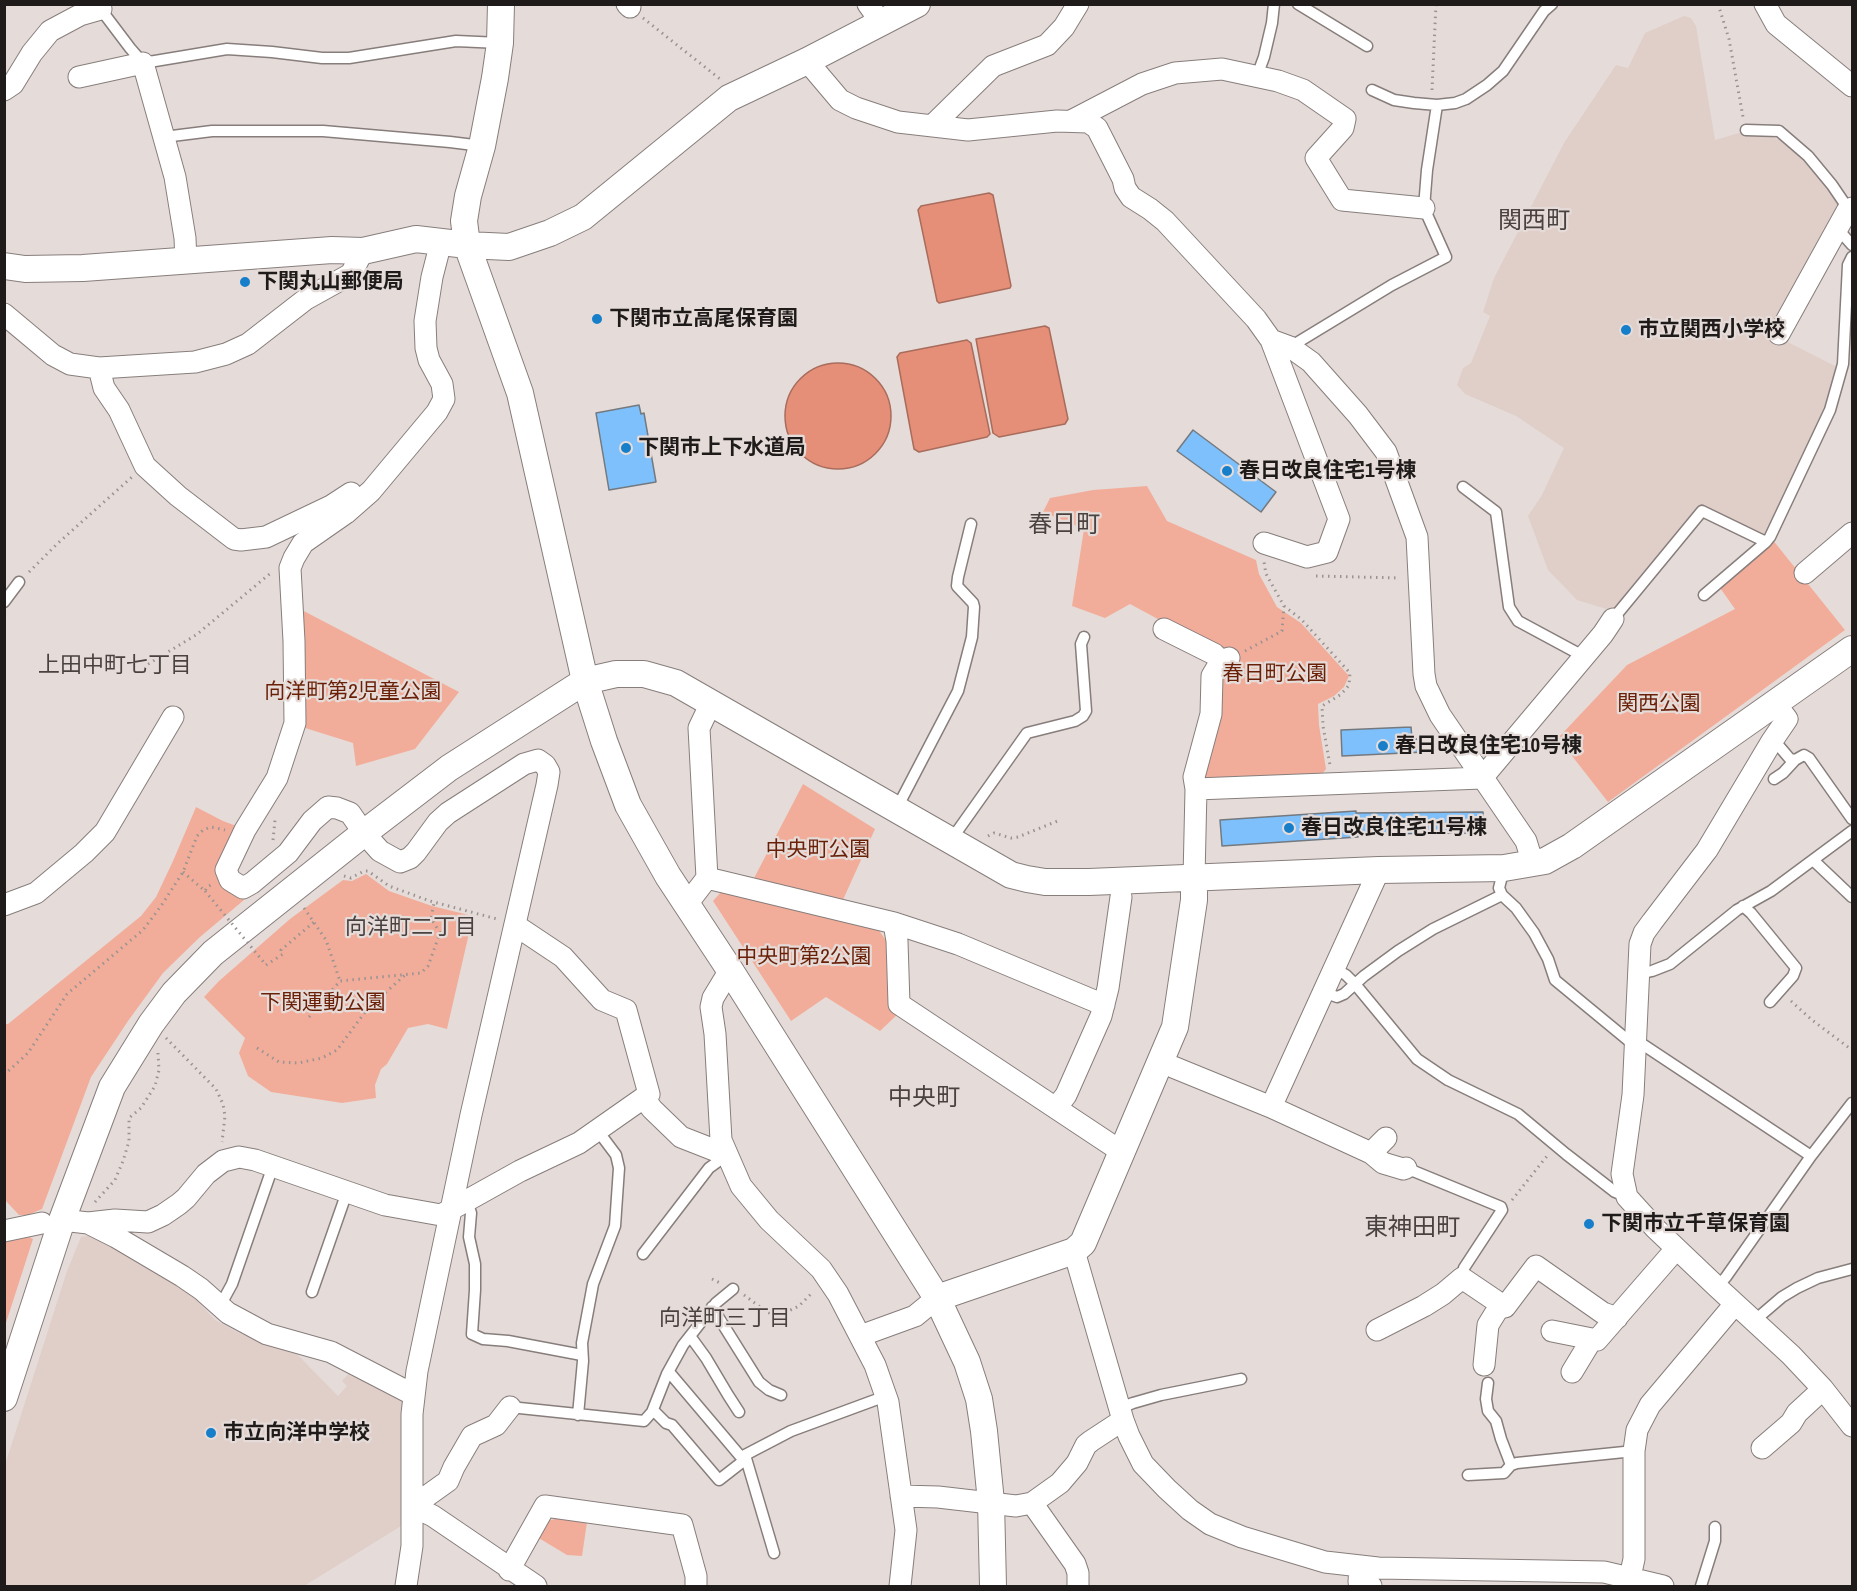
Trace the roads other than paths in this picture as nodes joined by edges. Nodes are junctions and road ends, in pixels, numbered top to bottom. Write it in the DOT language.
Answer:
graph roads {
  1 [pos="501,4"];
  2 [pos="917,4"];
  3 [pos="1078,4"];
  4 [pos="1274,4"];
  5 [pos="1298,4"];
  6 [pos="1552,4"];
  7 [pos="1765,4"];
  8 [pos="99,7"];
  9 [pos="873,15"];
  10 [pos="500,43"];
  11 [pos="1366,46"];
  12 [pos="807,61"];
  13 [pos="143,63"];
  14 [pos="1257,76"];
  15 [pos="79,77"];
  16 [pos="1852,86"];
  17 [pos="4,90"];
  18 [pos="1372,90"];
  19 [pos="1434,104"];
  20 [pos="1071,121"];
  21 [pos="932,126"];
  22 [pos="1746,130"];
  23 [pos="164,137"];
  24 [pos="482,146"];
  25 [pos="1424,208"];
  26 [pos="1851,209"];
  27 [pos="1837,228"];
  28 [pos="441,242"];
  29 [pos="467,245"];
  30 [pos="1852,245"];
  31 [pos="363,251"];
  32 [pos="1852,257"];
  33 [pos="186,261"];
  34 [pos="4,266"];
  35 [pos="4,314"];
  36 [pos="1779,334"];
  37 [pos="1281,343"];
  38 [pos="99,368"];
  39 [pos="389,469"];
  40 [pos="1463,487"];
  41 [pos="971,524"];
  42 [pos="1852,533"];
  43 [pos="1766,542"];
  44 [pos="1264,552"];
  45 [pos="1805,573"];
  46 [pos="19,582"];
  47 [pos="1704,595"];
  48 [pos="4,602"];
  49 [pos="1612,619"];
  50 [pos="1164,629"];
  51 [pos="1084,637"];
  52 [pos="1852,649"];
  53 [pos="1584,656"];
  54 [pos="585,681"];
  55 [pos="711,703"];
  56 [pos="1775,704"];
  57 [pos="172,717"];
  58 [pos="1773,739"];
  59 [pos="1795,760"];
  60 [pos="1482,778"];
  61 [pos="1774,779"];
  62 [pos="1196,789"];
  63 [pos="897,809"];
  64 [pos="1852,819"];
  65 [pos="1852,831"];
  66 [pos="364,833"];
  67 [pos="951,840"];
  68 [pos="1813,860"];
  69 [pos="1533,864"];
  70 [pos="1504,868"];
  71 [pos="1379,870"];
  72 [pos="1194,878"];
  73 [pos="707,879"];
  74 [pos="1502,895"];
  75 [pos="1121,897"];
  76 [pos="1852,897"];
  77 [pos="687,904"];
  78 [pos="4,905"];
  79 [pos="1743,906"];
  80 [pos="894,923"];
  81 [pos="515,925"];
  82 [pos="1334,968"];
  83 [pos="730,970"];
  84 [pos="1639,974"];
  85 [pos="1355,984"];
  86 [pos="1323,992"];
  87 [pos="1770,1002"];
  88 [pos="1104,1005"];
  89 [pos="1636,1043"];
  90 [pos="1173,1067"];
  91 [pos="644,1098"];
  92 [pos="1852,1103"];
  93 [pos="1270,1107"];
  94 [pos="1056,1108"];
  95 [pos="598,1131"];
  96 [pos="1386,1138"];
  97 [pos="1122,1152"];
  98 [pos="1371,1154"];
  99 [pos="727,1155"];
  100 [pos="1811,1156"];
  101 [pos="273,1166"];
  102 [pos="1406,1168"];
  103 [pos="347,1192"];
  104 [pos="1627,1197"];
  105 [pos="459,1206"];
  106 [pos="91,1213"];
  107 [pos="52,1222"];
  108 [pos="8,1226"];
  109 [pos="1676,1249"];
  110 [pos="1074,1251"];
  111 [pos="643,1254"];
  112 [pos="1852,1269"];
  113 [pos="1462,1278"];
  114 [pos="1717,1287"];
  115 [pos="733,1289"];
  116 [pos="312,1292"];
  117 [pos="937,1298"];
  118 [pos="1501,1304"];
  119 [pos="1735,1304"];
  120 [pos="220,1306"];
  121 [pos="712,1307"];
  122 [pos="1617,1318"];
  123 [pos="1754,1321"];
  124 [pos="1377,1330"];
  125 [pos="1552,1331"];
  126 [pos="690,1336"];
  127 [pos="860,1336"];
  128 [pos="1592,1339"];
  129 [pos="582,1355"];
  130 [pos="669,1372"];
  131 [pos="1572,1372"];
  132 [pos="1486,1374"];
  133 [pos="1242,1380"];
  134 [pos="1823,1389"];
  135 [pos="414,1395"];
  136 [pos="781,1395"];
  137 [pos="886,1396"];
  138 [pos="4,1398"];
  139 [pos="510,1407"];
  140 [pos="653,1410"];
  141 [pos="739,1412"];
  142 [pos="1121,1414"];
  143 [pos="578,1415"];
  144 [pos="1852,1425"];
  145 [pos="1762,1448"];
  146 [pos="1634,1451"];
  147 [pos="746,1457"];
  148 [pos="1511,1465"];
  149 [pos="1467,1475"];
  150 [pos="901,1496"];
  151 [pos="991,1502"];
  152 [pos="1032,1503"];
  153 [pos="413,1506"];
  154 [pos="1715,1527"];
  155 [pos="774,1553"];
  156 [pos="1360,1566"];
  157 [pos="509,1570"];
  158 [pos="1630,1577"];
  159 [pos="406,1587"];
  160 [pos="536,1587"];
  161 [pos="696,1587"];
  162 [pos="900,1587"];
  163 [pos="993,1587"];
  164 [pos="1078,1587"];
  165 [pos="1371,1587"];
  166 [pos="1663,1587"];
  167 [pos="1701,1587"];
  1 -- 10 [label="street"];
  2 -- 9 [label="street"];
  3 -- 21 [label="street"];
  4 -- 14 [label="lane"];
  5 -- 11 [label="lane"];
  6 -- 19 [label="lane"];
  7 -- 16 [label="street"];
  8 -- 13 [label="lane"];
  8 -- 17 [label="street"];
  9 -- 12 [label="street"];
  10 -- 13 [label="lane"];
  10 -- 24 [label="street"];
  12 -- 21 [label="street"];
  12 -- 29 [label="street"];
  13 -- 15 [label="street"];
  13 -- 23 [label="street"];
  14 -- 20 [label="street"];
  14 -- 25 [label="street"];
  18 -- 19 [label="lane"];
  19 -- 25 [label="lane"];
  20 -- 21 [label="street"];
  20 -- 37 [label="street"];
  22 -- 26 [label="lane"];
  23 -- 24 [label="lane"];
  23 -- 33 [label="street"];
  24 -- 29 [label="street"];
  25 -- 37 [label="lane"];
  26 -- 27 [label="street"];
  27 -- 30 [label="lane"];
  27 -- 36 [label="street"];
  28 -- 29 [label="street"];
  28 -- 31 [label="street"];
  28 -- 39 [label="street"];
  29 -- 54 [label="street"];
  31 -- 33 [label="street"];
  31 -- 38 [label="street"];
  32 -- 43 [label="lane"];
  33 -- 34 [label="street"];
  35 -- 38 [label="street"];
  37 -- 44 [label="street"];
  37 -- 60 [label="street"];
  38 -- 39 [label="street"];
  39 -- 66 [label="street"];
  40 -- 53 [label="lane"];
  41 -- 63 [label="lane"];
  42 -- 45 [label="street"];
  43 -- 47 [label="lane"];
  43 -- 49 [label="lane"];
  46 -- 48 [label="lane"];
  49 -- 53 [label="street"];
  50 -- 62 [label="street"];
  51 -- 67 [label="lane"];
  52 -- 56 [label="street"];
  53 -- 60 [label="street"];
  54 -- 55 [label="street"];
  54 -- 66 [label="street"];
  54 -- 77 [label="street"];
  55 -- 63 [label="street"];
  55 -- 73 [label="street"];
  56 -- 58 [label="street"];
  56 -- 69 [label="street"];
  57 -- 78 [label="street"];
  58 -- 59 [label="lane"];
  58 -- 84 [label="street"];
  59 -- 61 [label="lane"];
  59 -- 64 [label="lane"];
  60 -- 62 [label="street"];
  60 -- 69 [label="street"];
  62 -- 72 [label="street"];
  63 -- 67 [label="street"];
  65 -- 68 [label="lane"];
  66 -- 81 [label="street"];
  66 -- 107 [label="street"];
  67 -- 72 [label="street"];
  68 -- 76 [label="lane"];
  68 -- 79 [label="lane"];
  69 -- 70 [label="street"];
  70 -- 71 [label="street"];
  70 -- 74 [label="lane"];
  71 -- 72 [label="street"];
  71 -- 82 [label="street"];
  72 -- 97 [label="street"];
  73 -- 77 [label="street"];
  73 -- 80 [label="street"];
  74 -- 85 [label="lane"];
  74 -- 89 [label="lane"];
  75 -- 88 [label="street"];
  77 -- 83 [label="street"];
  79 -- 84 [label="lane"];
  79 -- 87 [label="lane"];
  80 -- 88 [label="street"];
  80 -- 94 [label="street"];
  81 -- 91 [label="street"];
  81 -- 105 [label="street"];
  82 -- 85 [label="lane"];
  82 -- 86 [label="street"];
  83 -- 99 [label="street"];
  83 -- 117 [label="street"];
  84 -- 89 [label="street"];
  85 -- 86 [label="lane"];
  85 -- 104 [label="lane"];
  86 -- 93 [label="street"];
  88 -- 94 [label="street"];
  89 -- 100 [label="lane"];
  89 -- 104 [label="street"];
  90 -- 93 [label="street"];
  91 -- 95 [label="street"];
  91 -- 99 [label="street"];
  92 -- 100 [label="lane"];
  93 -- 98 [label="street"];
  94 -- 97 [label="street"];
  95 -- 105 [label="street"];
  95 -- 129 [label="lane"];
  96 -- 98 [label="street"];
  97 -- 110 [label="street"];
  98 -- 102 [label="street"];
  99 -- 111 [label="lane"];
  99 -- 127 [label="street"];
  100 -- 114 [label="lane"];
  101 -- 103 [label="street"];
  101 -- 106 [label="street"];
  101 -- 120 [label="lane"];
  102 -- 113 [label="lane"];
  103 -- 105 [label="street"];
  103 -- 116 [label="lane"];
  104 -- 109 [label="street"];
  105 -- 129 [label="lane"];
  105 -- 135 [label="street"];
  106 -- 107 [label="street"];
  106 -- 120 [label="street"];
  107 -- 108 [label="street"];
  107 -- 138 [label="street"];
  109 -- 114 [label="street"];
  109 -- 122 [label="street"];
  110 -- 117 [label="street"];
  110 -- 142 [label="street"];
  112 -- 123 [label="lane"];
  113 -- 118 [label="street"];
  113 -- 124 [label="street"];
  114 -- 119 [label="street"];
  115 -- 121 [label="lane"];
  117 -- 127 [label="street"];
  117 -- 151 [label="street"];
  118 -- 122 [label="street"];
  118 -- 132 [label="street"];
  119 -- 123 [label="street"];
  119 -- 146 [label="street"];
  120 -- 135 [label="street"];
  121 -- 126 [label="lane"];
  121 -- 136 [label="lane"];
  122 -- 128 [label="street"];
  123 -- 134 [label="street"];
  125 -- 128 [label="street"];
  126 -- 130 [label="lane"];
  126 -- 141 [label="lane"];
  127 -- 137 [label="street"];
  128 -- 131 [label="street"];
  129 -- 143 [label="lane"];
  130 -- 140 [label="lane"];
  130 -- 147 [label="lane"];
  132 -- 148 [label="lane"];
  133 -- 142 [label="lane"];
  134 -- 144 [label="street"];
  134 -- 145 [label="street"];
  135 -- 153 [label="street"];
  137 -- 147 [label="lane"];
  137 -- 150 [label="street"];
  139 -- 143 [label="lane"];
  139 -- 153 [label="street"];
  140 -- 143 [label="lane"];
  140 -- 147 [label="lane"];
  142 -- 152 [label="street"];
  142 -- 156 [label="street"];
  146 -- 148 [label="lane"];
  146 -- 158 [label="street"];
  147 -- 155 [label="lane"];
  148 -- 149 [label="lane"];
  150 -- 151 [label="street"];
  150 -- 162 [label="street"];
  151 -- 152 [label="street"];
  151 -- 163 [label="street"];
  152 -- 164 [label="street"];
  153 -- 157 [label="street"];
  153 -- 159 [label="street"];
  154 -- 167 [label="lane"];
  156 -- 158 [label="street"];
  156 -- 165 [label="street"];
  157 -- 160 [label="street"];
  157 -- 161 [label="street"];
  158 -- 166 [label="street"];
}
